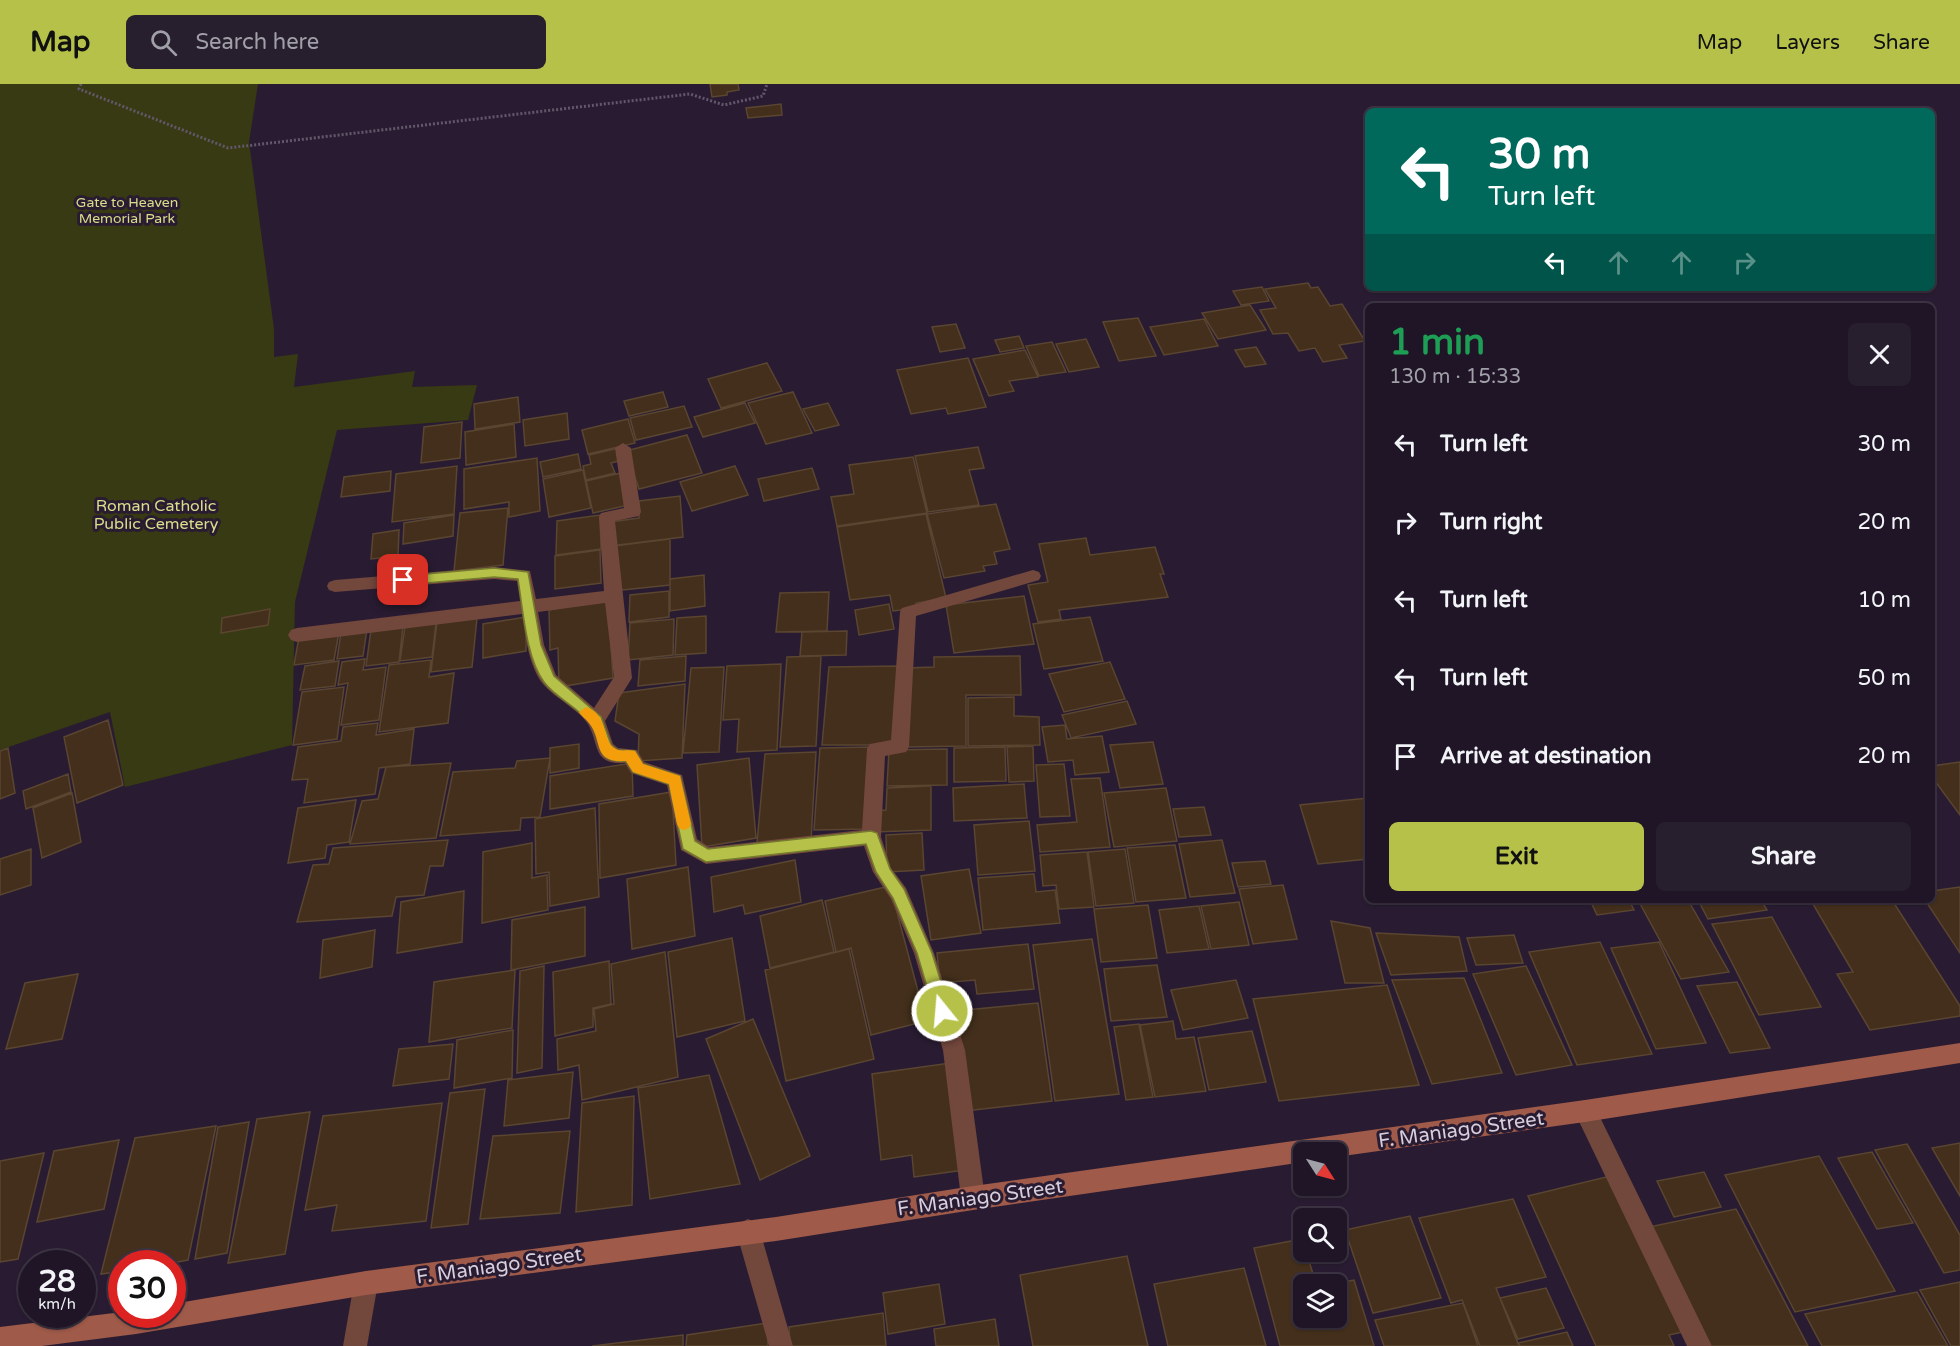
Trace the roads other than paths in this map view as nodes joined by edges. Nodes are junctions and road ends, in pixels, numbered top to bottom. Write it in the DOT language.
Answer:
graph roads {
  1 [pos="623,448"];
  2 [pos="1033,576"];
  3 [pos="335,586"];
  4 [pos="613,596"];
  5 [pos="530,607"];
  6 [pos="297,635"];
  7 [pos="596,720"];
  8 [pos="871,837"];
  9 [pos="1960,1053"];
  10 [pos="1585,1111"];
  11 [pos="974,1198"];
  12 [pos="748,1231"];
  13 [pos="366,1283"];
  14 [pos="0,1338"];
  15 [pos="355,1346"];
  16 [pos="781,1346"];
  17 [pos="1700,1346"];
  1 -- 4 [label="street"];
  2 -- 8 [label="street"];
  3 -- 5 [label="street"];
  4 -- 5 [label="street"];
  4 -- 7 [label="street"];
  5 -- 6 [label="street"];
  5 -- 7 [label="street"];
  7 -- 8 [label="street"];
  8 -- 11 [label="street"];
  9 -- 10 [label="main road, F. Maniago Street"];
  10 -- 11 [label="main road, F. Maniago Street"];
  10 -- 17 [label="street"];
  11 -- 12 [label="main road, F. Maniago Street"];
  12 -- 13 [label="main road, F. Maniago Street"];
  12 -- 16 [label="street"];
  13 -- 14 [label="main road, F. Maniago Street"];
  13 -- 15 [label="street"];
}
